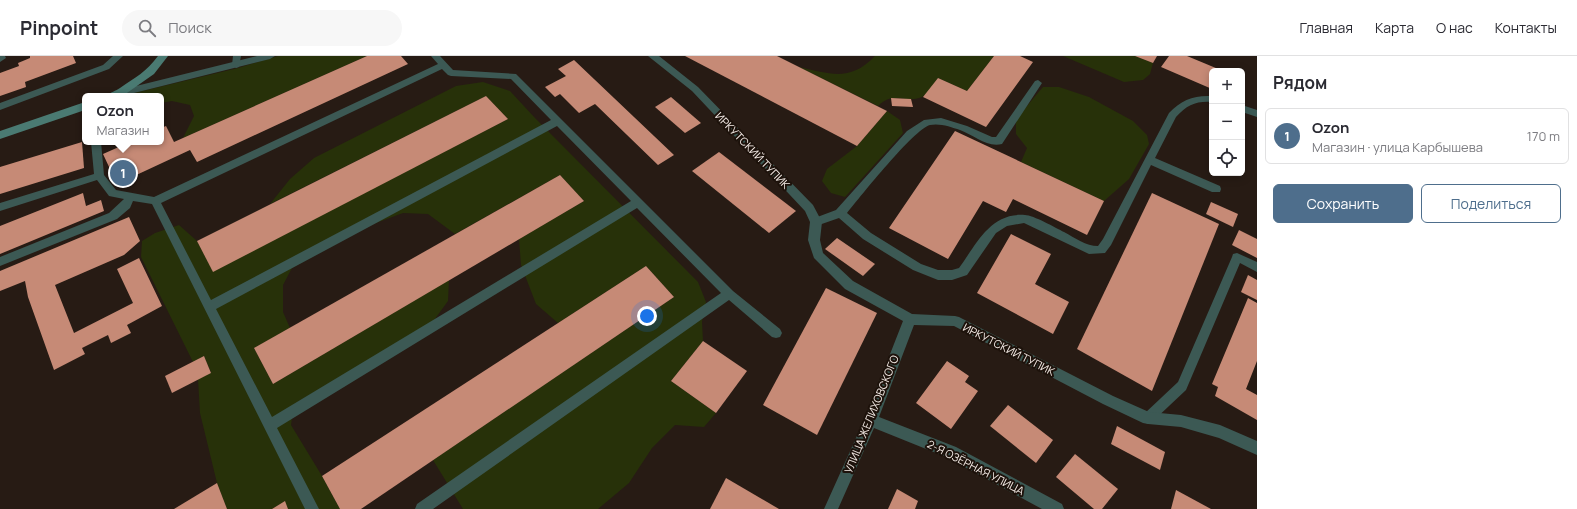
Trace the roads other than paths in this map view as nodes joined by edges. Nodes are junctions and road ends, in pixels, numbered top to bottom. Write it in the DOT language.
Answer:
graph roads {
  1 [pos="1,56"];
  2 [pos="119,56"];
  3 [pos="163,56"];
  4 [pos="270,56"];
  5 [pos="435,56"];
  6 [pos="653,56"];
  7 [pos="0,59"];
  8 [pos="237,61"];
  9 [pos="444,65"];
  10 [pos="1038,83"];
  11 [pos="118,93"];
  12 [pos="120,93"];
  13 [pos="1209,99"];
  14 [pos="0,107"];
  15 [pos="82,107"];
  16 [pos="1245,109"];
  17 [pos="1257,114"];
  18 [pos="558,121"];
  19 [pos="0,135"];
  20 [pos="96,145"];
  21 [pos="1149,160"];
  22 [pos="99,176"];
  23 [pos="1216,189"];
  24 [pos="131,196"];
  25 [pos="155,201"];
  26 [pos="638,202"];
  27 [pos="0,207"];
  28 [pos="840,214"];
  29 [pos="816,222"];
  30 [pos="0,262"];
  31 [pos="1257,267"];
  32 [pos="729,294"];
  33 [pos="209,307"];
  34 [pos="910,319"];
  35 [pos="776,333"];
  36 [pos="1148,418"];
  37 [pos="871,420"];
  38 [pos="270,425"];
  39 [pos="1257,448"];
  40 [pos="312,509"];
  41 [pos="422,509"];
  42 [pos="831,509"];
  43 [pos="1057,509"];
  1 -- 7 [label="lane"];
  2 -- 14 [label="lane"];
  3 -- 11 [label="main road"];
  4 -- 8 [label="street"];
  5 -- 9 [label="lane"];
  6 -- 29 [label="street, ИРКУТСКИЙ ТУПИК"];
  8 -- 12 [label="street"];
  9 -- 18 [label="lane"];
  9 -- 25 [label="lane"];
  10 -- 28 [label="lane"];
  13 -- 21 [label="lane"];
  15 -- 19 [label="main road"];
  16 -- 17 [label="lane"];
  18 -- 26 [label="lane"];
  18 -- 33 [label="lane"];
  20 -- 22 [label="lane"];
  21 -- 23 [label="lane"];
  21 -- 28 [label="lane"];
  22 -- 24 [label="lane"];
  22 -- 27 [label="lane"];
  24 -- 25 [label="lane"];
  24 -- 30 [label="lane"];
  25 -- 33 [label="lane"];
  26 -- 32 [label="lane"];
  26 -- 38 [label="lane"];
  28 -- 29 [label="lane"];
  29 -- 34 [label="street, ИРКУТСКИЙ ТУПИК"];
  31 -- 36 [label="lane"];
  32 -- 35 [label="lane"];
  32 -- 41 [label="lane"];
  33 -- 38 [label="lane"];
  34 -- 36 [label="street, ИРКУТСКИЙ ТУПИК"];
  34 -- 37 [label="street, УЛИЦА ЖЕЛИХОВСКОГО"];
  36 -- 39 [label="street, ИРКУТСКИЙ ТУПИК"];
  37 -- 42 [label="street, УЛИЦА ЖЕЛИХОВСКОГО"];
  37 -- 43 [label="street, 2-Я ОЗЁРНАЯ УЛИЦА"];
  38 -- 40 [label="lane"];
}
